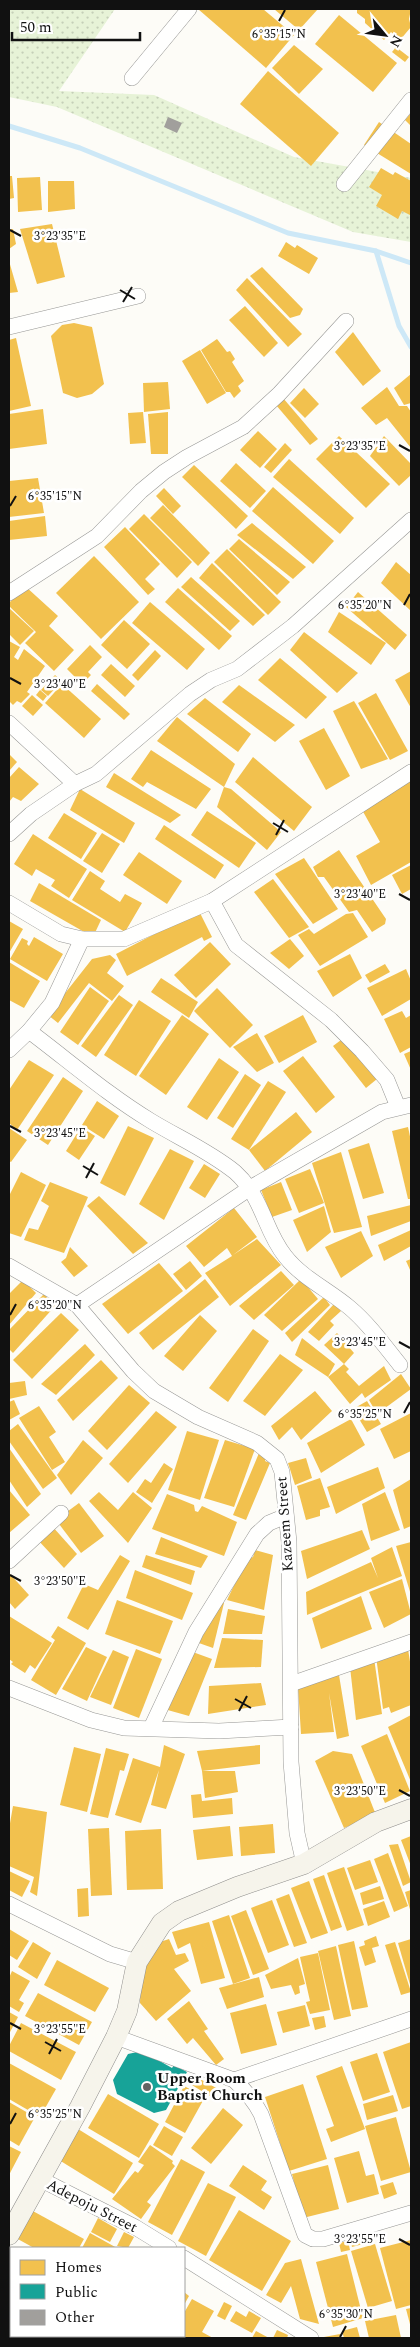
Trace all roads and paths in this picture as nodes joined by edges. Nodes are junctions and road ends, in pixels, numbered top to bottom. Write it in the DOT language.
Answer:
graph roads {
  1 [pos="189,9"];
  2 [pos="132,78"];
  3 [pos="411,100"];
  4 [pos="344,184"];
  5 [pos="138,296"];
  6 [pos="346,321"];
  7 [pos="9,327"];
  8 [pos="411,520"];
  9 [pos="9,593"];
  10 [pos="9,723"];
  11 [pos="411,772"];
  12 [pos="75,784"];
  13 [pos="9,834"];
  14 [pos="212,901"];
  15 [pos="9,903"];
  16 [pos="82,939"];
  17 [pos="29,1031"];
  18 [pos="9,1050"];
  19 [pos="405,1106"];
  20 [pos="250,1188"];
  21 [pos="9,1266"];
  22 [pos="77,1305"];
  23 [pos="400,1365"];
  24 [pos="61,1513"];
  25 [pos="286,1516"];
  26 [pos="9,1561"];
  27 [pos="411,1642"];
  28 [pos="290,1684"];
  29 [pos="9,1688"];
  30 [pos="291,1727"];
  31 [pos="151,1728"];
  32 [pos="411,1809"];
  33 [pos="304,1864"];
  34 [pos="9,1904"];
  35 [pos="136,1962"];
  36 [pos="411,2019"];
  37 [pos="116,2037"];
  38 [pos="234,2080"];
  39 [pos="40,2179"];
  40 [pos="411,2213"];
  41 [pos="9,2235"];
  42 [pos="167,2247"];
  43 [pos="185,2259"];
  44 [pos="311,2338"];
  1 -- 2 [label="street"];
  3 -- 4 [label="street"];
  5 -- 7 [label="street"];
  6 -- 9 [label="street"];
  8 -- 12 [label="street"];
  10 -- 12 [label="street"];
  11 -- 14 [label="street"];
  12 -- 13 [label="street"];
  14 -- 16 [label="street"];
  14 -- 19 [label="street"];
  15 -- 16 [label="street"];
  16 -- 17 [label="street"];
  17 -- 18 [label="street"];
  17 -- 20 [label="street"];
  19 -- 20 [label="street"];
  20 -- 22 [label="street"];
  20 -- 23 [label="street"];
  21 -- 22 [label="street, Kazeem Street"];
  22 -- 25 [label="street, Kazeem Street"];
  24 -- 26 [label="street"];
  25 -- 28 [label="street, Kazeem Street"];
  25 -- 31 [label="street"];
  27 -- 28 [label="street"];
  28 -- 30 [label="street, Kazeem Street"];
  29 -- 31 [label="street"];
  30 -- 31 [label="street"];
  30 -- 33 [label="street, Kazeem Street"];
  32 -- 33 [label="street"];
  33 -- 35 [label="street"];
  34 -- 35 [label="street"];
  35 -- 37 [label="street"];
  36 -- 38 [label="street"];
  37 -- 38 [label="street"];
  37 -- 39 [label="street"];
  38 -- 40 [label="street"];
  39 -- 41 [label="street"];
  39 -- 42 [label="street, Adepoju Street"];
  43 -- 44 [label="street"];
}
